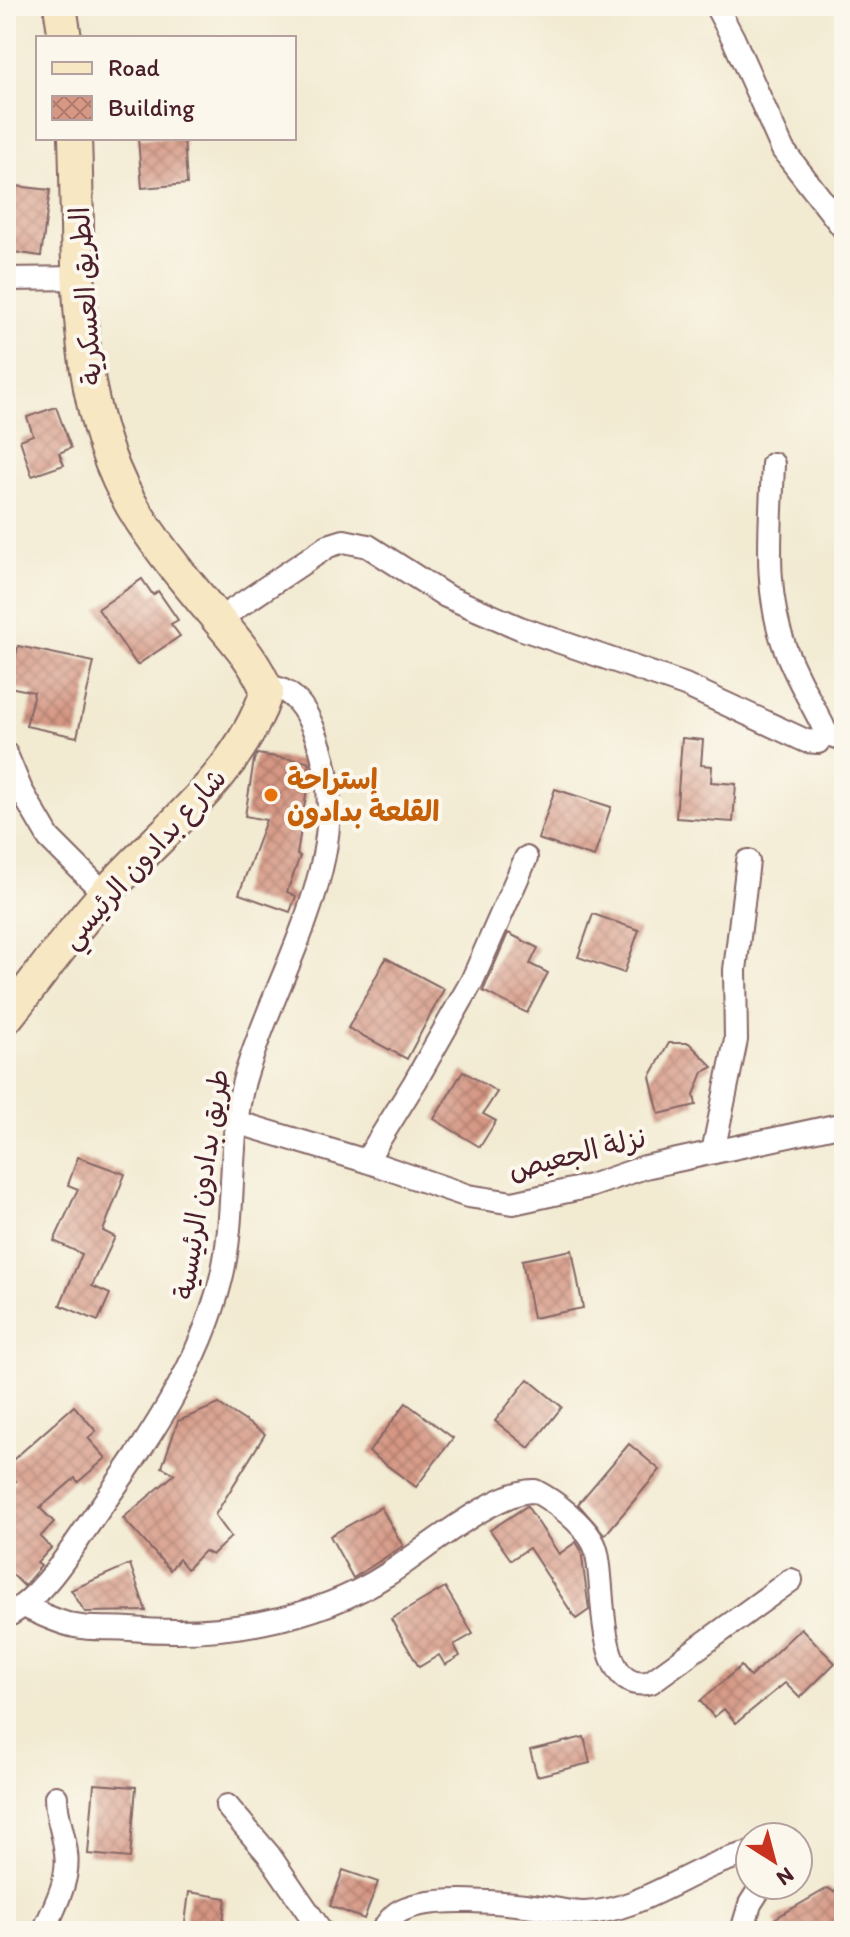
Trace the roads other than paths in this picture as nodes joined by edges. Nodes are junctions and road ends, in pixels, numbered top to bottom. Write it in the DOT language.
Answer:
graph roads {
  1 [pos="60,6"];
  2 [pos="716,6"];
  3 [pos="65,36"];
  4 [pos="75,140"];
  5 [pos="844,229"];
  6 [pos="80,278"];
  7 [pos="6,279"];
  8 [pos="773,464"];
  9 [pos="218,620"];
  10 [pos="267,691"];
  11 [pos="834,736"];
  12 [pos="6,754"];
  13 [pos="526,858"];
  14 [pos="748,861"];
  15 [pos="105,894"];
  16 [pos="6,1018"];
  17 [pos="236,1122"];
  18 [pos="844,1124"];
  19 [pos="713,1152"];
  20 [pos="366,1161"];
  21 [pos="791,1580"];
  22 [pos="15,1612"];
  23 [pos="56,1797"];
  24 [pos="227,1806"];
  25 [pos="734,1858"];
  26 [pos="752,1901"];
  27 [pos="44,1931"];
  28 [pos="321,1931"];
  29 [pos="382,1931"];
  30 [pos="742,1931"];
  1 -- 3 [label="main road"];
  2 -- 5 [label="street"];
  4 -- 6 [label="main road, الطريق العسكرية"];
  6 -- 7 [label="street"];
  6 -- 9 [label="main road, الطريق العسكرية"];
  8 -- 11 [label="street"];
  9 -- 10 [label="main road, الطريق العسكرية"];
  9 -- 11 [label="street"];
  10 -- 15 [label="main road, شارع بدادون الرئيسي"];
  10 -- 17 [label="street, طريق بدادون الرئيسية"];
  12 -- 15 [label="street"];
  13 -- 20 [label="street"];
  14 -- 19 [label="street"];
  15 -- 16 [label="main road, شارع بدادون الرئيسي"];
  17 -- 20 [label="street, نزلة الجعيص"];
  17 -- 22 [label="street, طريق بدادون الرئيسية"];
  18 -- 19 [label="street, نزلة الجعيص"];
  19 -- 20 [label="street, نزلة الجعيص"];
  21 -- 22 [label="street"];
  23 -- 27 [label="street"];
  24 -- 28 [label="street"];
  25 -- 29 [label="street"];
  26 -- 30 [label="street"];
}
